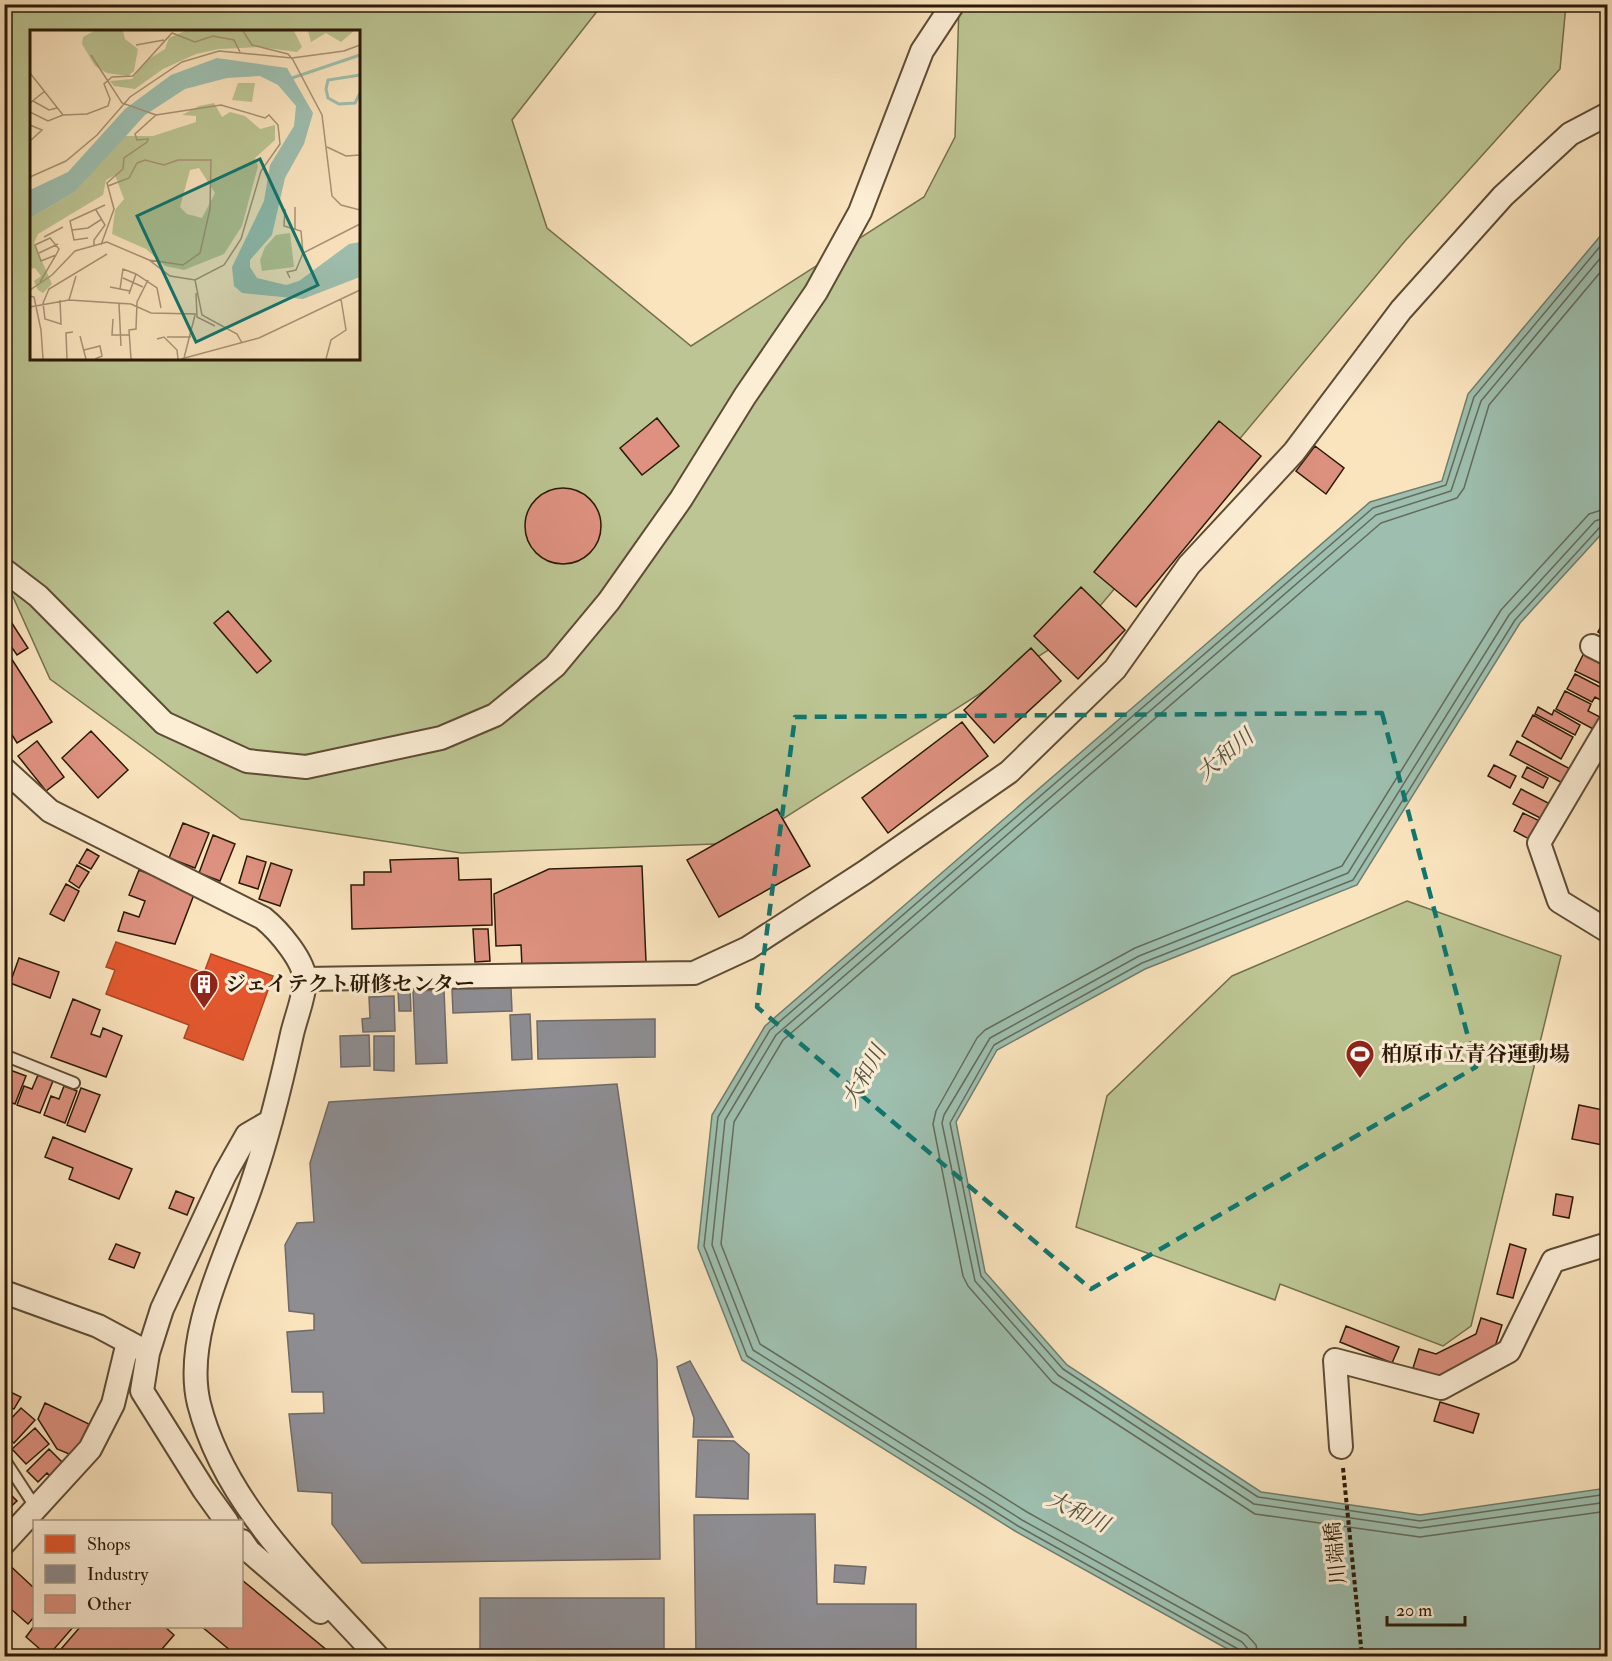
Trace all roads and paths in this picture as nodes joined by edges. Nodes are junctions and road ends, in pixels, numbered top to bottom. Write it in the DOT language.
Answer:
graph roads {
  1 [pos="953,4"];
  2 [pos="1608,114"];
  3 [pos="4,570"];
  4 [pos="1608,726"];
  5 [pos="4,769"];
  6 [pos="1608,931"];
  7 [pos="305,980"];
  8 [pos="4,1055"];
  9 [pos="74,1083"];
  10 [pos="271,1121"];
  11 [pos="1608,1244"];
  12 [pos="4,1292"];
  13 [pos="128,1342"];
  14 [pos="148,1353"];
  15 [pos="1341,1446"];
  16 [pos="4,1459"];
  17 [pos="36,1508"];
  18 [pos="226,1520"];
  19 [pos="243,1542"];
  20 [pos="4,1543"];
  21 [pos="371,1656"];
  22 [pos="377,1656"];
  23 [pos="1362,1656"];
  1 -- 3 [label="street"];
  2 -- 7 [label="street"];
  4 -- 6 [label="street"];
  5 -- 7 [label="street"];
  7 -- 10 [label="street"];
  8 -- 9 [label="lane"];
  10 -- 14 [label="street"];
  10 -- 22 [label="street"];
  11 -- 15 [label="street"];
  12 -- 13 [label="street"];
  13 -- 14 [label="street"];
  13 -- 17 [label="street"];
  14 -- 18 [label="street"];
  15 -- 23 [label="path, 川端橋"];
  16 -- 17 [label="lane"];
  17 -- 20 [label="street"];
  19 -- 21 [label="street"];
}
